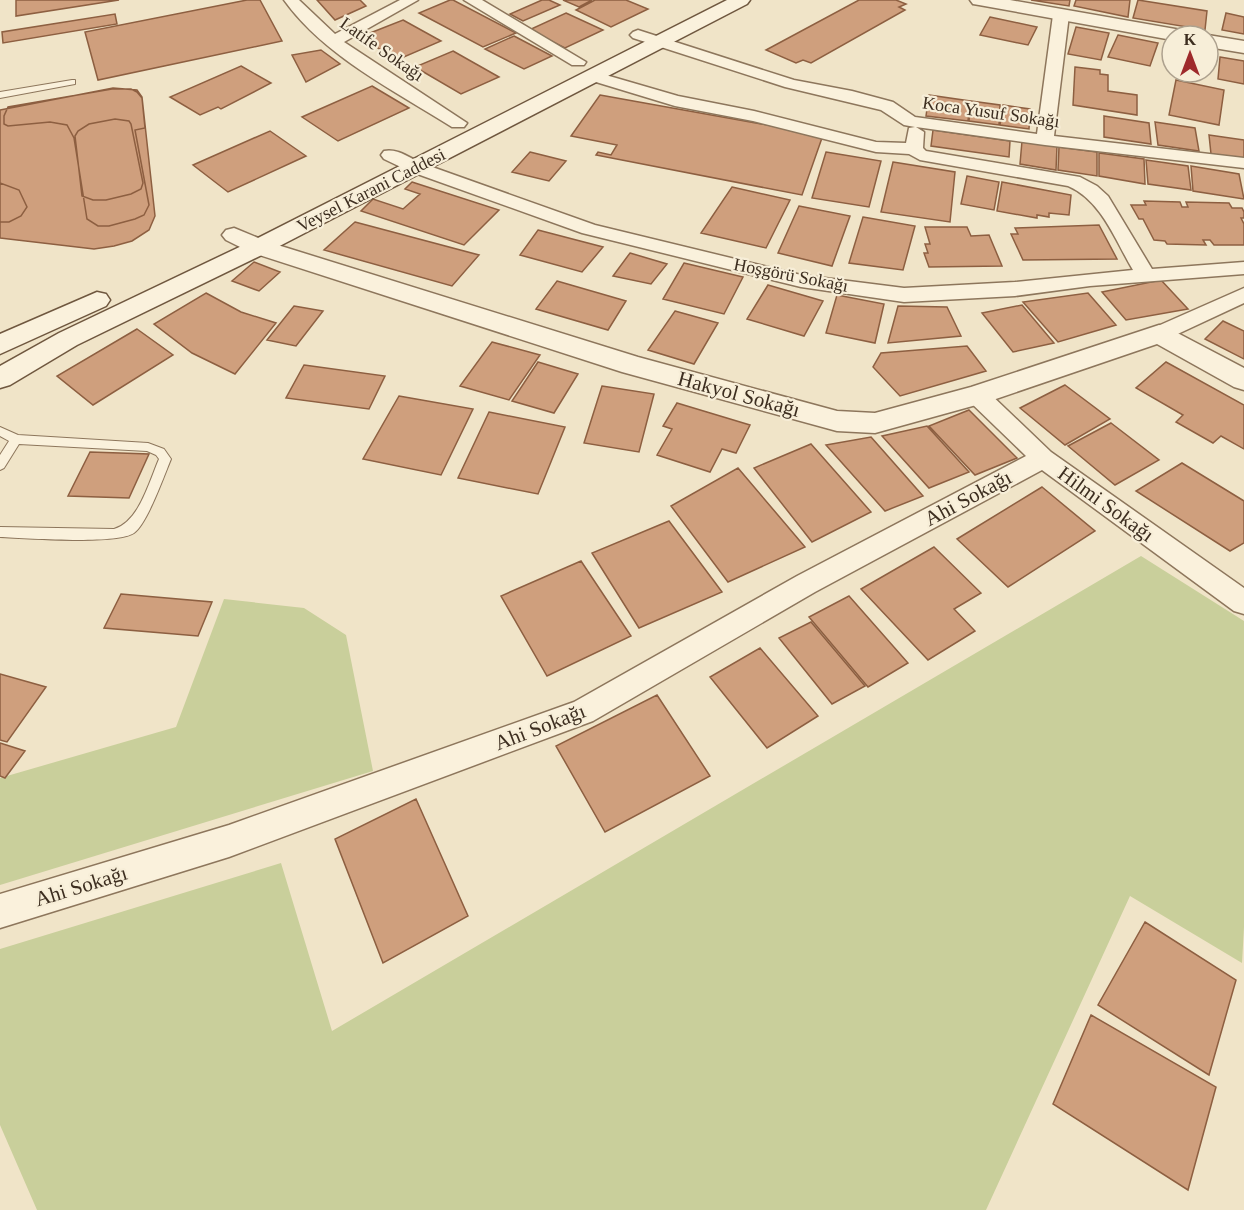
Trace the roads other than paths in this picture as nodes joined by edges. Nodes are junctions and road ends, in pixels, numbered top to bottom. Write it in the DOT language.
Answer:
graph roads {
  1 [pos="291,0"];
  2 [pos="411,0"];
  3 [pos="471,0"];
  4 [pos="710,0"];
  5 [pos="741,0"];
  6 [pos="979,0"];
  7 [pos="1061,15"];
  8 [pos="1160,32"];
  9 [pos="648,39"];
  10 [pos="334,41"];
  11 [pos="1220,43"];
  12 [pos="1244,47"];
  13 [pos="585,69"];
  14 [pos="72,82"];
  15 [pos="0,95"];
  16 [pos="916,122"];
  17 [pos="458,123"];
  18 [pos="1045,140"];
  19 [pos="914,149"];
  20 [pos="411,151"];
  21 [pos="1244,163"];
  22 [pos="369,165"];
  23 [pos="240,238"];
  24 [pos="1244,268"];
  25 [pos="1146,276"];
  26 [pos="119,289"];
  27 [pos="1244,295"];
  28 [pos="77,309"];
  29 [pos="0,322"];
  30 [pos="1159,334"];
  31 [pos="0,345"];
  32 [pos="0,378"];
  33 [pos="1244,380"];
  34 [pos="976,395"];
  35 [pos="0,431"];
  36 [pos="16,439"];
  37 [pos="1043,458"];
  38 [pos="0,465"];
  39 [pos="0,532"];
  40 [pos="1244,603"];
  41 [pos="0,911"];
  1 -- 10 [label="street, Latife Sokağı"];
  2 -- 10 [label="street"];
  3 -- 13 [label="street"];
  4 -- 9 [label="main road, Veysel Karani Caddesi"];
  5 -- 9 [label="main road, Veysel Karani Caddesi"];
  6 -- 7 [label="main road"];
  7 -- 8 [label="main road"];
  7 -- 18 [label="street"];
  9 -- 13 [label="main road, Veysel Karani Caddesi"];
  9 -- 16 [label="street, Koca Yusuf Sokağı"];
  10 -- 17 [label="street, Latife Sokağı"];
  11 -- 12 [label="main road"];
  13 -- 17 [label="main road, Veysel Karani Caddesi"];
  13 -- 19 [label="street"];
  13 -- 20 [label="main road, Veysel Karani Caddesi"];
  14 -- 15 [label="lane"];
  16 -- 18 [label="street, Koca Yusuf Sokağı"];
  16 -- 19 [label="street"];
  17 -- 20 [label="main road, Veysel Karani Caddesi"];
  18 -- 21 [label="street, Koca Yusuf Sokağı"];
  19 -- 25 [label="street"];
  20 -- 22 [label="main road, Veysel Karani Caddesi"];
  20 -- 23 [label="main road, Veysel Karani Caddesi"];
  20 -- 25 [label="street, Hoşgörü Sokağı"];
  23 -- 32 [label="main road, Veysel Karani Caddesi"];
  23 -- 34 [label="main road, Hakyol Sokağı"];
  24 -- 25 [label="street, Hoşgörü Sokağı"];
  26 -- 28 [label="main road"];
  27 -- 30 [label="street, Hakyol Sokağı"];
  28 -- 29 [label="main road"];
  28 -- 31 [label="main road"];
  30 -- 33 [label="main road"];
  30 -- 34 [label="main road, Hakyol Sokağı"];
  34 -- 37 [label="street, Hilmi Sokağı"];
  35 -- 36 [label="lane"];
  36 -- 38 [label="lane"];
  36 -- 39 [label="lane"];
  37 -- 40 [label="street, Hilmi Sokağı"];
  37 -- 41 [label="street, Ahi Sokağı"];
}
